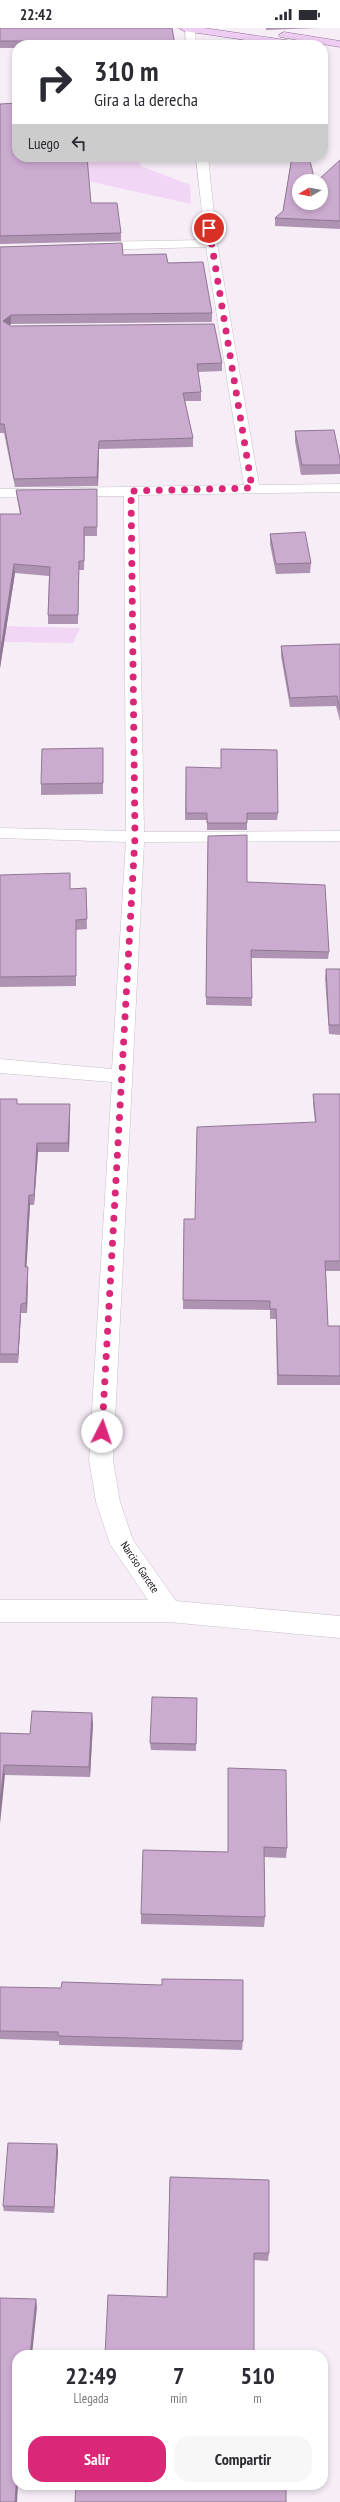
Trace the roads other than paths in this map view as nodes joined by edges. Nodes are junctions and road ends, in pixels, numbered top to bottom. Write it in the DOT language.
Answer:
graph roads {
  1 [pos="188,28"];
  2 [pos="232,28"];
  3 [pos="190,40"];
  4 [pos="266,40"];
  5 [pos="313,40"];
  6 [pos="328,42"];
  7 [pos="340,44"];
  8 [pos="328,49"];
  9 [pos="340,51"];
  10 [pos="203,162"];
  11 [pos="211,243"];
  12 [pos="78,247"];
  13 [pos="210,328"];
  14 [pos="226,328"];
  15 [pos="252,488"];
  16 [pos="340,488"];
  17 [pos="131,491"];
  18 [pos="0,492"];
  19 [pos="0,833"];
  20 [pos="340,836"];
  21 [pos="135,837"];
  22 [pos="0,1066"];
  23 [pos="122,1076"];
  24 [pos="0,1610"];
  25 [pos="170,1611"];
  26 [pos="340,1627"];
  1 -- 3 [label="street"];
  1 -- 4 [label="main road"];
  2 -- 5 [label="main road"];
  6 -- 7 [label="main road"];
  8 -- 9 [label="main road"];
  10 -- 11 [label="street"];
  11 -- 12 [label="street"];
  11 -- 14 [label="street"];
  13 -- 14 [label="street"];
  14 -- 15 [label="street"];
  15 -- 16 [label="street"];
  15 -- 17 [label="street"];
  17 -- 18 [label="street"];
  17 -- 21 [label="street, Narciso Garcete"];
  19 -- 21 [label="street"];
  20 -- 21 [label="street"];
  21 -- 23 [label="street, Narciso Garcete"];
  22 -- 23 [label="street"];
  23 -- 25 [label="street, Narciso Garcete"];
  24 -- 25 [label="street"];
  25 -- 26 [label="street"];
}
